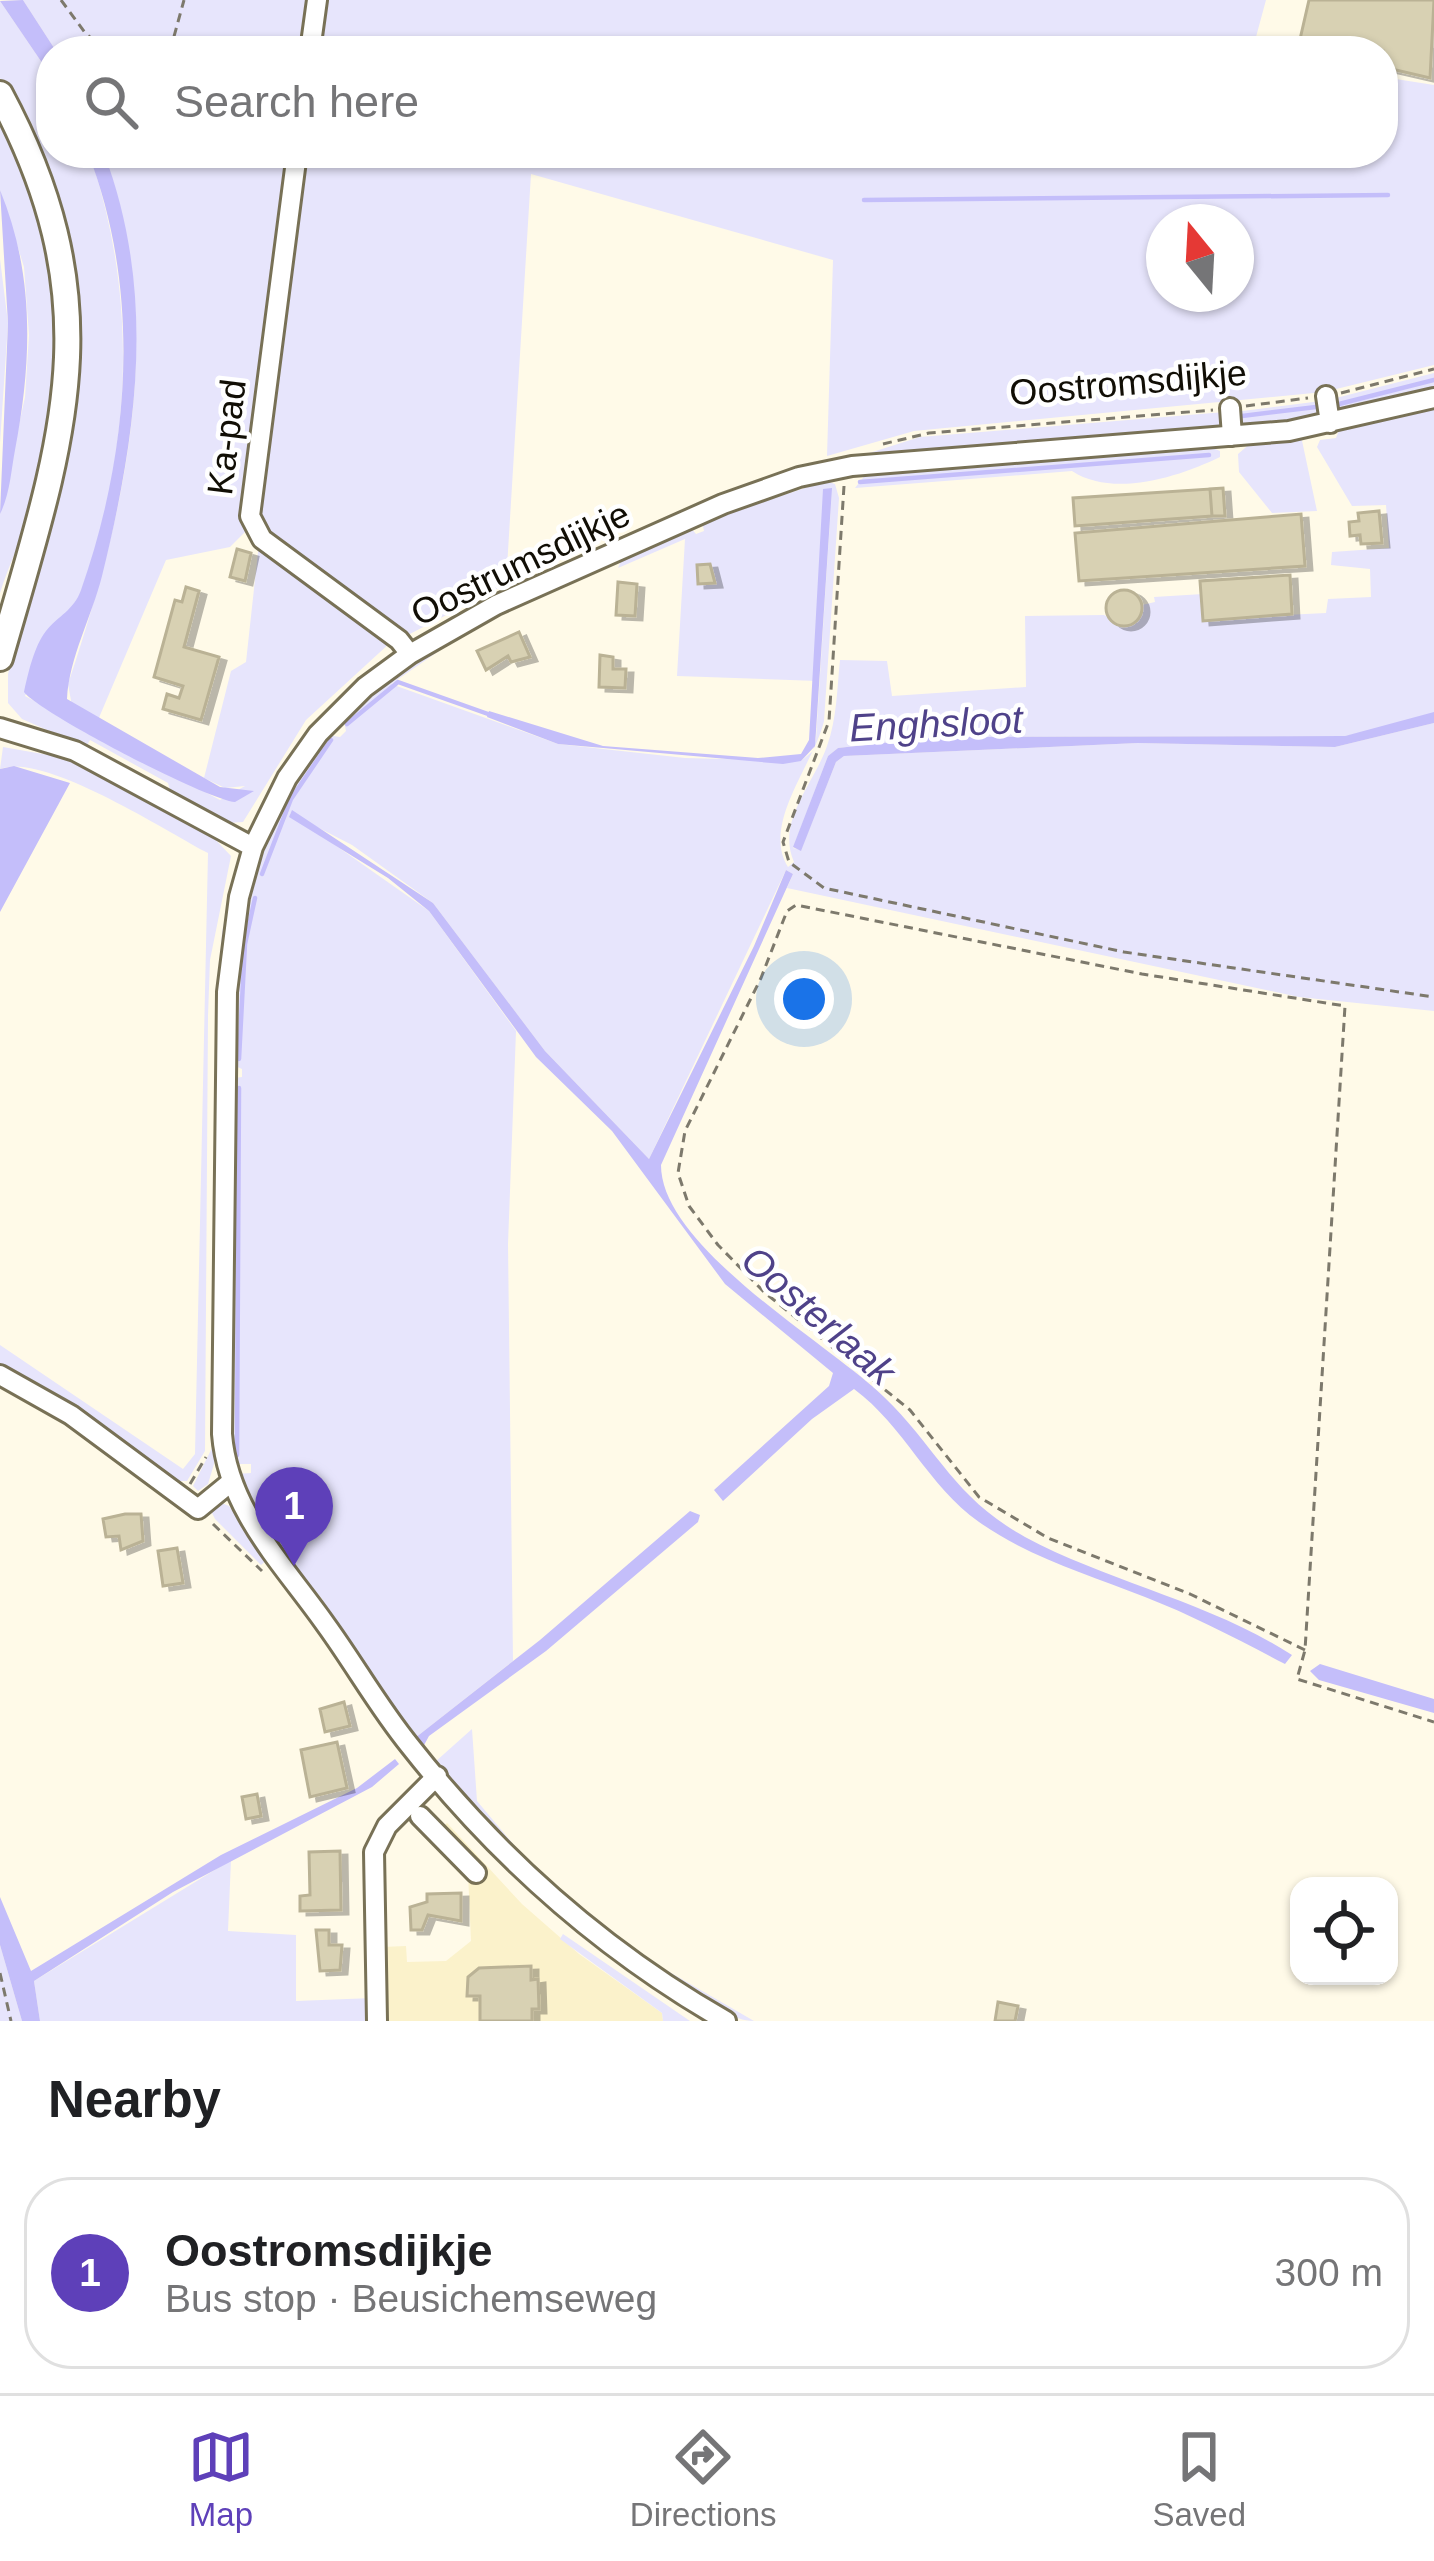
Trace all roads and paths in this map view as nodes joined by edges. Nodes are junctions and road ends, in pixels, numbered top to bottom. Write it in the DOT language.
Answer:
graph roads {
  1 [pos="61,0"];
  2 [pos="184,0"];
  3 [pos="317,0"];
  4 [pos="89,36"];
  5 [pos="174,36"];
  6 [pos="312,36"];
  7 [pos="0,94"];
  8 [pos="295,168"];
  9 [pos="1434,369"];
  10 [pos="1326,396"];
  11 [pos="1434,398"];
  12 [pos="1230,408"];
  13 [pos="1330,424"];
  14 [pos="1232,436"];
  15 [pos="878,446"];
  16 [pos="837,468"];
  17 [pos="410,654"];
  18 [pos="0,658"];
  19 [pos="0,728"];
  20 [pos="253,847"];
  21 [pos="1434,997"];
  22 [pos="0,1376"];
  23 [pos="231,1481"];
  24 [pos="1305,1650"];
  25 [pos="1434,1721"];
  26 [pos="437,1776"];
  27 [pos="421,1816"];
  28 [pos="476,1874"];
  29 [pos="0,1973"];
  30 [pos="11,2021"];
  31 [pos="377,2021"];
  32 [pos="726,2021"];
  1 -- 4 [label="path"];
  2 -- 5 [label="path"];
  3 -- 6 [label="street"];
  7 -- 18 [label="main road"];
  8 -- 17 [label="street, Ka-pad"];
  9 -- 10 [label="path, Oostromsdijkje"];
  10 -- 12 [label="path, Oostromsdijkje"];
  10 -- 13 [label="street"];
  11 -- 13 [label="street, Oostromsdijkje"];
  12 -- 14 [label="street"];
  12 -- 15 [label="path, Oostromsdijkje"];
  13 -- 14 [label="street, Oostromsdijkje"];
  14 -- 16 [label="street, Oostromsdijkje"];
  16 -- 17 [label="street, Oostrumsdijkje"];
  16 -- 21 [label="path"];
  17 -- 20 [label="street, Oostrumsdijkje"];
  19 -- 20 [label="street"];
  20 -- 23 [label="street, Oostrumsdijkje"];
  22 -- 23 [label="street"];
  23 -- 26 [label="street, Oostrumsdijkje"];
  24 -- 24 [label="path"];
  24 -- 25 [label="path"];
  26 -- 31 [label="street"];
  26 -- 32 [label="street, Oostrumsdijkje"];
  27 -- 28 [label="street"];
  29 -- 30 [label="path"];
}
